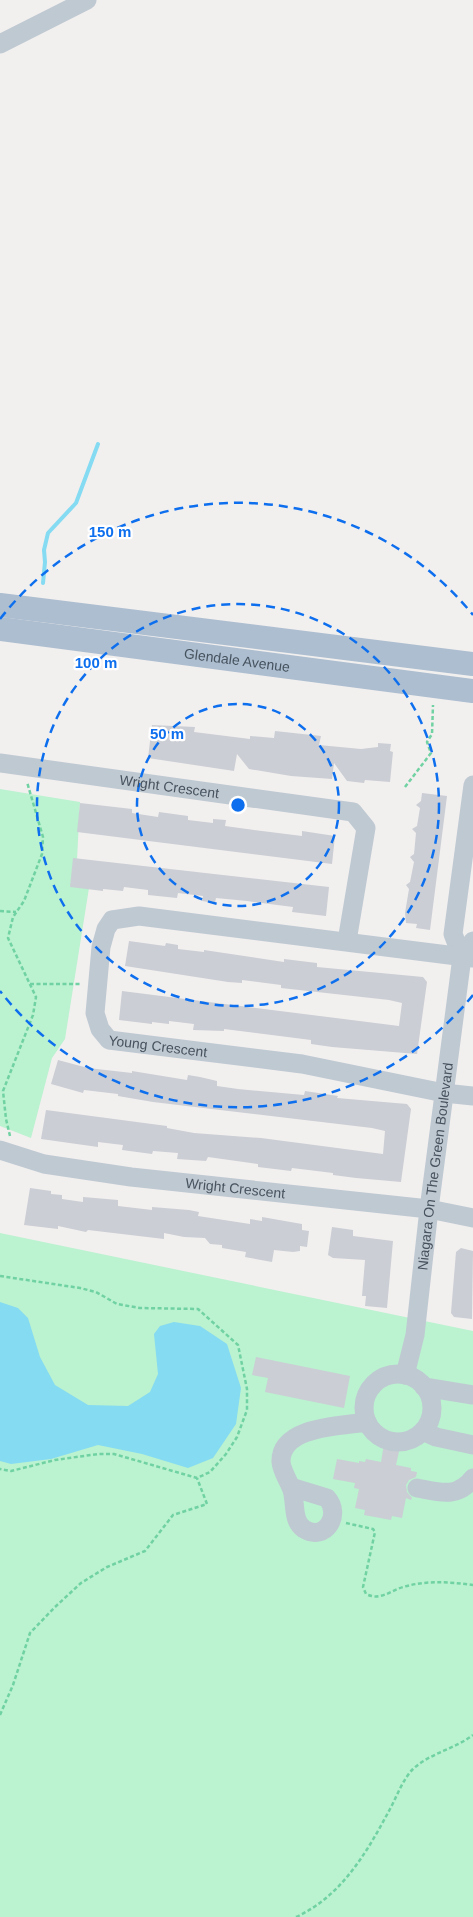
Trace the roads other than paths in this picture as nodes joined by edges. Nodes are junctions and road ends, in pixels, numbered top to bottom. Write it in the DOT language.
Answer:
graph roads {
  1 [pos="87,0"];
  2 [pos="0,44"];
  3 [pos="0,605"];
  4 [pos="0,630"];
  5 [pos="473,664"];
  6 [pos="473,691"];
  7 [pos="0,763"];
  8 [pos="473,785"];
  9 [pos="347,941"];
  10 [pos="473,941"];
  11 [pos="467,957"];
  12 [pos="444,1093"];
  13 [pos="473,1096"];
  14 [pos="7,1152"];
  15 [pos="429,1209"];
  16 [pos="473,1218"];
  17 [pos="405,1375"];
  18 [pos="424,1387"];
  19 [pos="473,1395"];
  20 [pos="367,1422"];
  21 [pos="423,1431"];
  22 [pos="473,1446"];
  23 [pos="473,1478"];
  24 [pos="291,1487"];
  25 [pos="416,1488"];
  1 -- 2 [label="street"];
  3 -- 5 [label="main road, Glendale Avenue"];
  4 -- 6 [label="main road, Glendale Avenue"];
  7 -- 9 [label="street, Wright Crescent"];
  8 -- 11 [label="street, Niagara On The Green Boulevard"];
  9 -- 11 [label="street, Young Crescent"];
  9 -- 12 [label="street, Young Crescent"];
  10 -- 11 [label="street, Niagara On The Green Boulevard"];
  11 -- 12 [label="street, Niagara On The Green Boulevard"];
  12 -- 13 [label="street"];
  12 -- 15 [label="street, Niagara On The Green Boulevard"];
  14 -- 15 [label="street, Wright Crescent"];
  15 -- 16 [label="street, Wright Crescent"];
  15 -- 17 [label="street, Niagara On The Green Boulevard"];
  17 -- 18 [label="street"];
  17 -- 20 [label="street"];
  18 -- 19 [label="street"];
  18 -- 21 [label="street"];
  20 -- 21 [label="street"];
  20 -- 24 [label="street"];
  21 -- 22 [label="street"];
  23 -- 25 [label="street"];
  24 -- 24 [label="street"];
}
